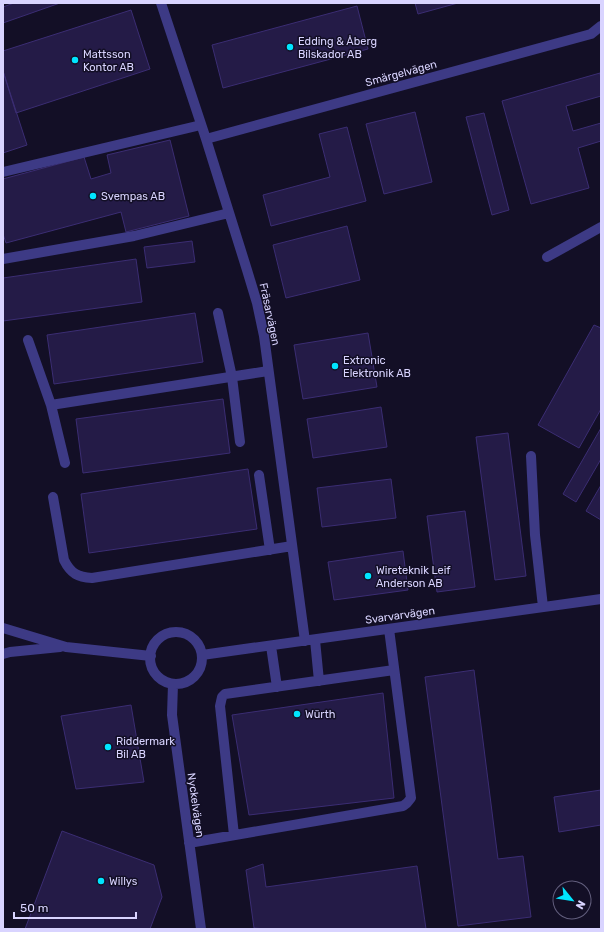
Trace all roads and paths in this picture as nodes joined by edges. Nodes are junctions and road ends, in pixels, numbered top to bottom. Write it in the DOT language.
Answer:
graph roads {
  1 [pos="161,3"];
  2 [pos="601,26"];
  3 [pos="201,126"];
  4 [pos="206,139"];
  5 [pos="3,172"];
  6 [pos="229,213"];
  7 [pos="601,227"];
  8 [pos="547,257"];
  9 [pos="3,259"];
  10 [pos="218,313"];
  11 [pos="28,340"];
  12 [pos="268,372"];
  13 [pos="232,377"];
  14 [pos="51,405"];
  15 [pos="240,442"];
  16 [pos="531,456"];
  17 [pos="65,462"];
  18 [pos="259,475"];
  19 [pos="53,497"];
  20 [pos="292,546"];
  21 [pos="270,550"];
  22 [pos="601,600"];
  23 [pos="543,607"];
  24 [pos="3,628"];
  25 [pos="389,629"];
  26 [pos="310,640"];
  27 [pos="271,646"];
  28 [pos="66,647"];
  29 [pos="3,654"];
  30 [pos="202,655"];
  31 [pos="151,656"];
  32 [pos="394,670"];
  33 [pos="319,681"];
  34 [pos="173,684"];
  35 [pos="277,687"];
  36 [pos="234,835"];
  37 [pos="189,843"];
  38 [pos="201,929"];
  1 -- 3 [label="street, Fräsarvägen"];
  2 -- 4 [label="street, Smärgelvägen"];
  3 -- 4 [label="street, Fräsarvägen"];
  3 -- 5 [label="street"];
  4 -- 6 [label="street, Fräsarvägen"];
  6 -- 9 [label="street"];
  6 -- 12 [label="street, Fräsarvägen"];
  7 -- 8 [label="street"];
  10 -- 13 [label="street"];
  11 -- 14 [label="street"];
  12 -- 13 [label="street"];
  12 -- 20 [label="street, Fräsarvägen"];
  13 -- 14 [label="street"];
  13 -- 15 [label="street"];
  14 -- 17 [label="street"];
  16 -- 23 [label="street"];
  18 -- 21 [label="street"];
  19 -- 21 [label="street"];
  20 -- 21 [label="street"];
  20 -- 26 [label="street, Fräsarvägen"];
  22 -- 23 [label="street, Svarvarvägen"];
  23 -- 25 [label="street, Svarvarvägen"];
  24 -- 28 [label="street"];
  25 -- 26 [label="street, Svarvarvägen"];
  25 -- 32 [label="street"];
  26 -- 27 [label="street, Svarvarvägen"];
  26 -- 33 [label="street, Fräsarvägen"];
  27 -- 30 [label="street, Svarvarvägen"];
  27 -- 35 [label="street"];
  28 -- 29 [label="street"];
  28 -- 31 [label="street"];
  30 -- 31 [label="street"];
  30 -- 34 [label="street"];
  31 -- 34 [label="street"];
  32 -- 33 [label="street"];
  32 -- 36 [label="street"];
  33 -- 35 [label="street"];
  34 -- 37 [label="street, Nyckelvägen"];
  35 -- 36 [label="street"];
  36 -- 37 [label="street"];
  37 -- 38 [label="street, Nyckelvägen"];
}
